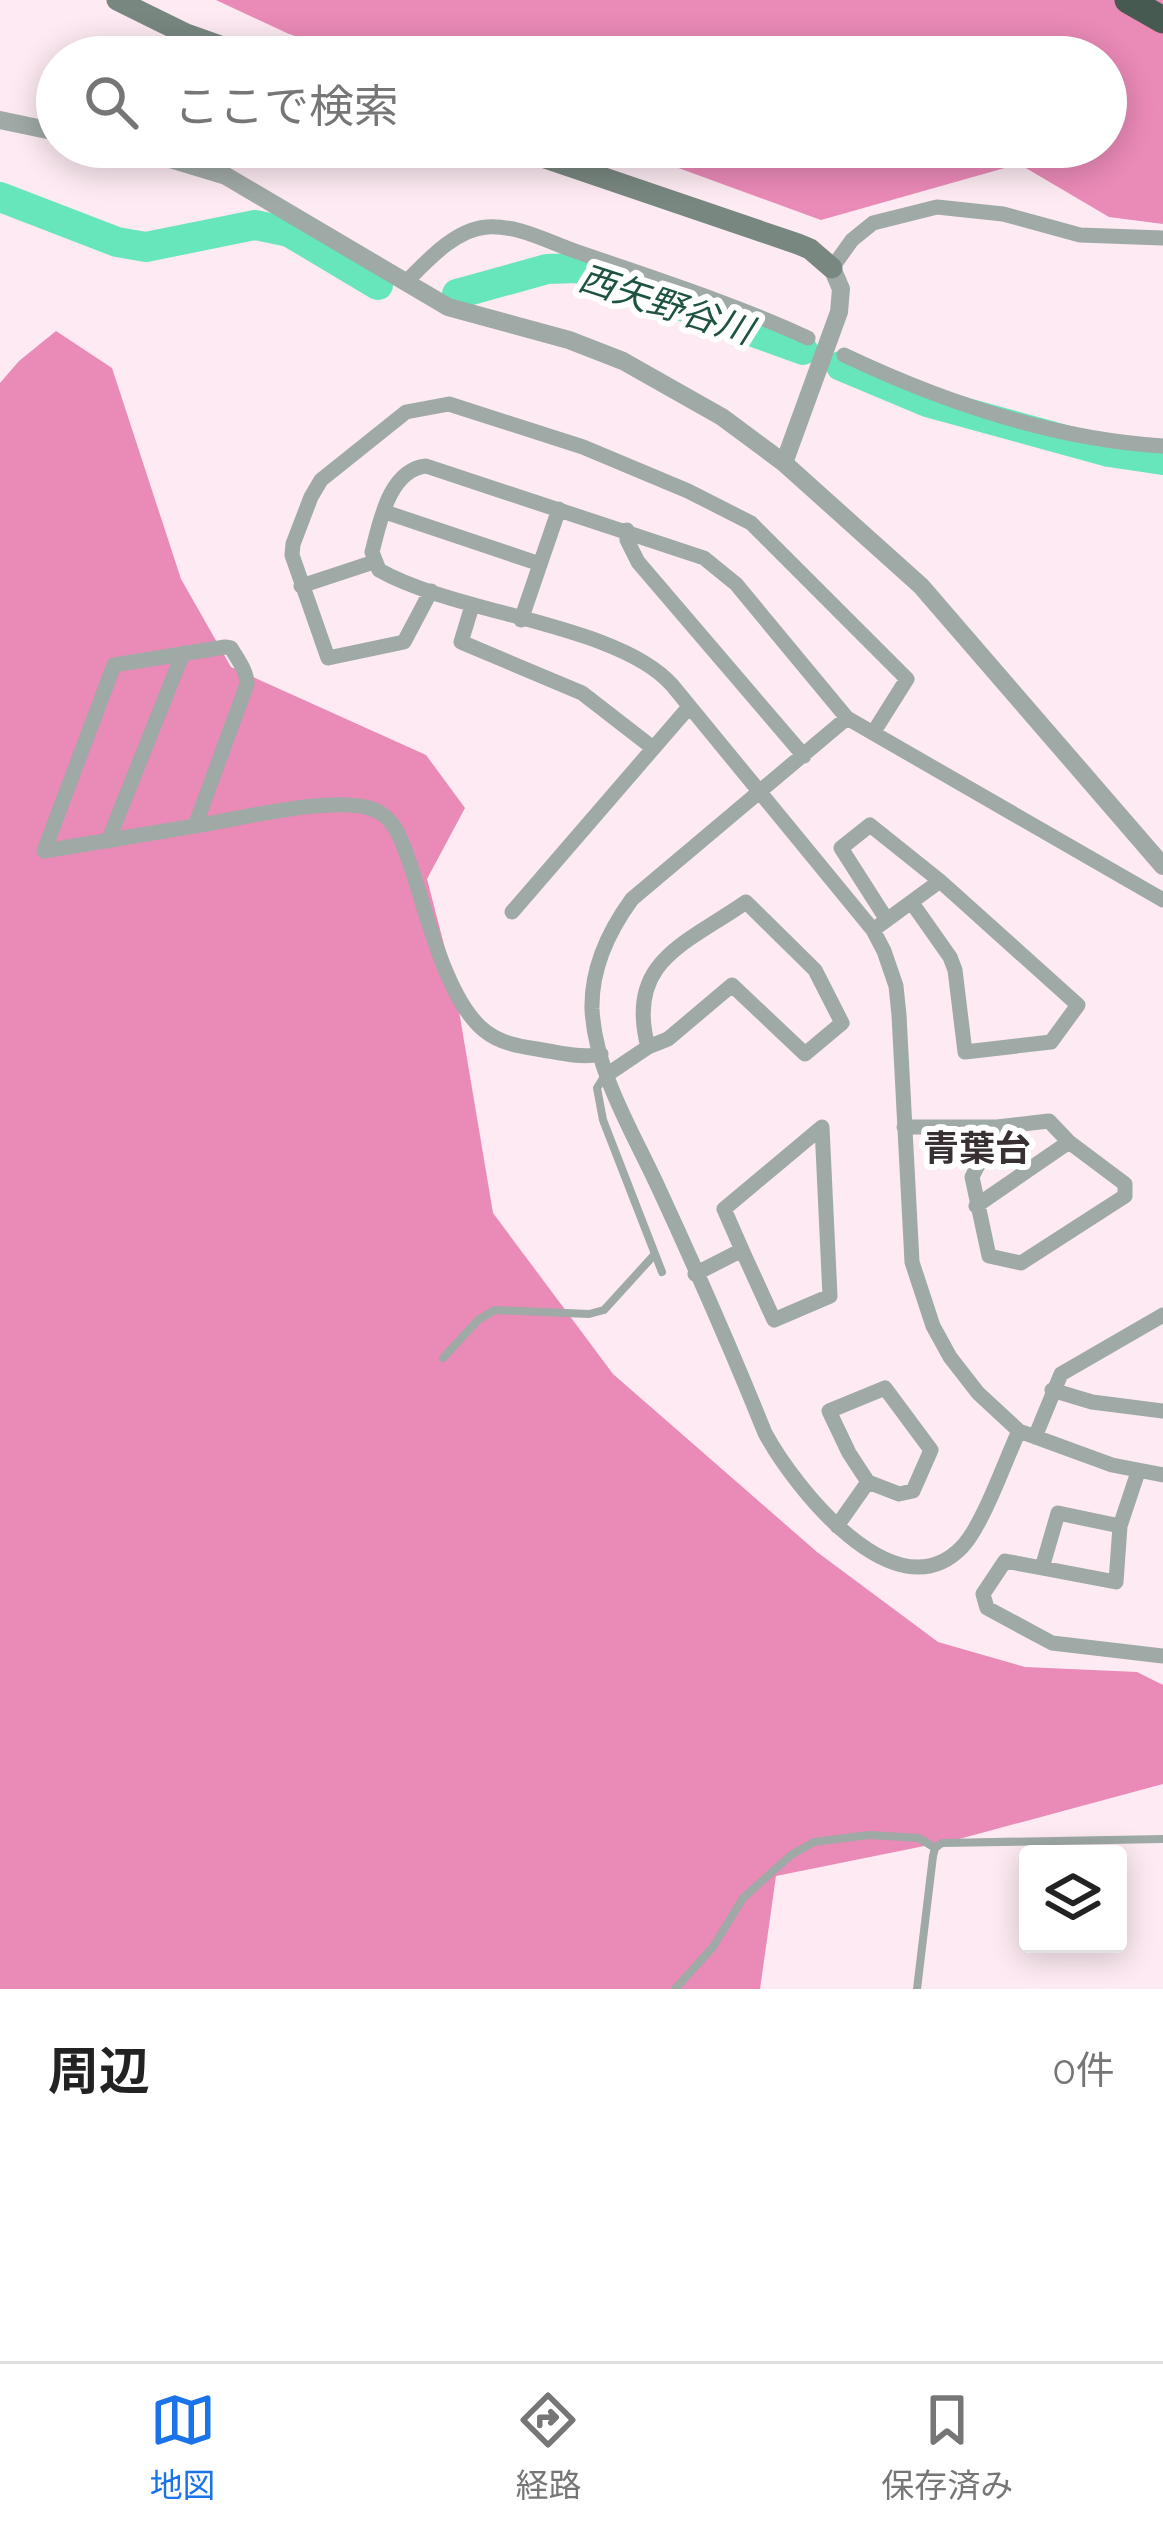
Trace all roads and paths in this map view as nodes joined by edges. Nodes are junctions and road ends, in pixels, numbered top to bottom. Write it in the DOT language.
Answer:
graph roads {
  1 [pos="117,0"];
  2 [pos="1128,0"];
  3 [pos="1163,20"];
  4 [pos="192,36"];
  5 [pos="0,120"];
  6 [pos="36,128"];
  7 [pos="204,168"];
  8 [pos="574,168"];
  9 [pos="1163,238"];
  10 [pos="832,268"];
  11 [pos="405,283"];
  12 [pos="808,338"];
  13 [pos="844,355"];
  14 [pos="1163,446"];
  15 [pos="784,463"];
  16 [pos="559,509"];
  17 [pos="385,512"];
  18 [pos="627,530"];
  19 [pos="374,562"];
  20 [pos="538,563"];
  21 [pos="301,586"];
  22 [pos="431,591"];
  23 [pos="472,606"];
  24 [pos="521,620"];
  25 [pos="183,653"];
  26 [pos="689,707"];
  27 [pos="847,718"];
  28 [pos="873,733"];
  29 [pos="653,748"];
  30 [pos="804,755"];
  31 [pos="758,793"];
  32 [pos="195,826"];
  33 [pos="108,841"];
  34 [pos="1163,866"];
  35 [pos="940,881"];
  36 [pos="1163,901"];
  37 [pos="912,903"];
  38 [pos="512,912"];
  39 [pos="880,926"];
  40 [pos="648,1046"];
  41 [pos="601,1054"];
  42 [pos="608,1074"];
  43 [pos="904,1127"];
  44 [pos="997,1127"];
  45 [pos="1069,1142"];
  46 [pos="976,1205"];
  47 [pos="742,1250"];
  48 [pos="655,1254"];
  49 [pos="662,1272"];
  50 [pos="695,1274"];
  51 [pos="1163,1316"];
  52 [pos="443,1358"];
  53 [pos="1052,1390"];
  54 [pos="1163,1411"];
  55 [pos="1027,1434"];
  56 [pos="1138,1472"];
  57 [pos="1163,1475"];
  58 [pos="868,1482"];
  59 [pos="837,1526"];
  60 [pos="1120,1526"];
  61 [pos="1042,1568"];
  62 [pos="1163,1656"];
  63 [pos="1163,1839"];
  64 [pos="935,1848"];
  65 [pos="675,1989"];
  66 [pos="917,1989"];
  1 -- 4 [label="main road"];
  2 -- 3 [label="highway"];
  5 -- 6 [label="street"];
  7 -- 11 [label="street"];
  8 -- 10 [label="main road"];
  9 -- 10 [label="street"];
  10 -- 15 [label="street"];
  11 -- 12 [label="street"];
  11 -- 15 [label="street"];
  13 -- 14 [label="street"];
  15 -- 34 [label="street"];
  16 -- 17 [label="street"];
  16 -- 18 [label="street"];
  16 -- 20 [label="street"];
  17 -- 19 [label="street"];
  17 -- 20 [label="street"];
  18 -- 27 [label="street"];
  18 -- 30 [label="street"];
  19 -- 21 [label="street"];
  19 -- 22 [label="street"];
  20 -- 24 [label="street"];
  21 -- 22 [label="street"];
  21 -- 28 [label="street"];
  22 -- 23 [label="street"];
  23 -- 24 [label="street"];
  23 -- 29 [label="street"];
  24 -- 26 [label="street"];
  25 -- 32 [label="street"];
  25 -- 33 [label="street"];
  25 -- 33 [label="street"];
  26 -- 29 [label="street"];
  26 -- 31 [label="street"];
  27 -- 28 [label="street"];
  27 -- 30 [label="street"];
  28 -- 36 [label="street"];
  29 -- 38 [label="street"];
  30 -- 31 [label="street"];
  31 -- 39 [label="street"];
  31 -- 41 [label="street"];
  32 -- 33 [label="street"];
  32 -- 41 [label="street"];
  35 -- 37 [label="street"];
  35 -- 37 [label="street"];
  35 -- 39 [label="street"];
  37 -- 39 [label="street"];
  39 -- 43 [label="street"];
  40 -- 40 [label="street"];
  40 -- 42 [label="street"];
  41 -- 42 [label="street"];
  42 -- 48 [label="lane"];
  42 -- 50 [label="street"];
  43 -- 44 [label="street"];
  43 -- 55 [label="street"];
  44 -- 45 [label="street"];
  44 -- 46 [label="street"];
  45 -- 46 [label="street"];
  45 -- 46 [label="street"];
  47 -- 47 [label="street"];
  47 -- 50 [label="street"];
  48 -- 49 [label="lane"];
  48 -- 52 [label="lane"];
  50 -- 59 [label="street"];
  51 -- 53 [label="street"];
  53 -- 54 [label="street"];
  53 -- 55 [label="street"];
  55 -- 56 [label="street"];
  55 -- 59 [label="street"];
  56 -- 57 [label="street"];
  56 -- 60 [label="street"];
  58 -- 58 [label="street"];
  58 -- 59 [label="street"];
  60 -- 61 [label="street"];
  60 -- 61 [label="street"];
  61 -- 62 [label="street"];
  63 -- 64 [label="lane"];
  64 -- 65 [label="lane"];
  64 -- 66 [label="lane"];
}
